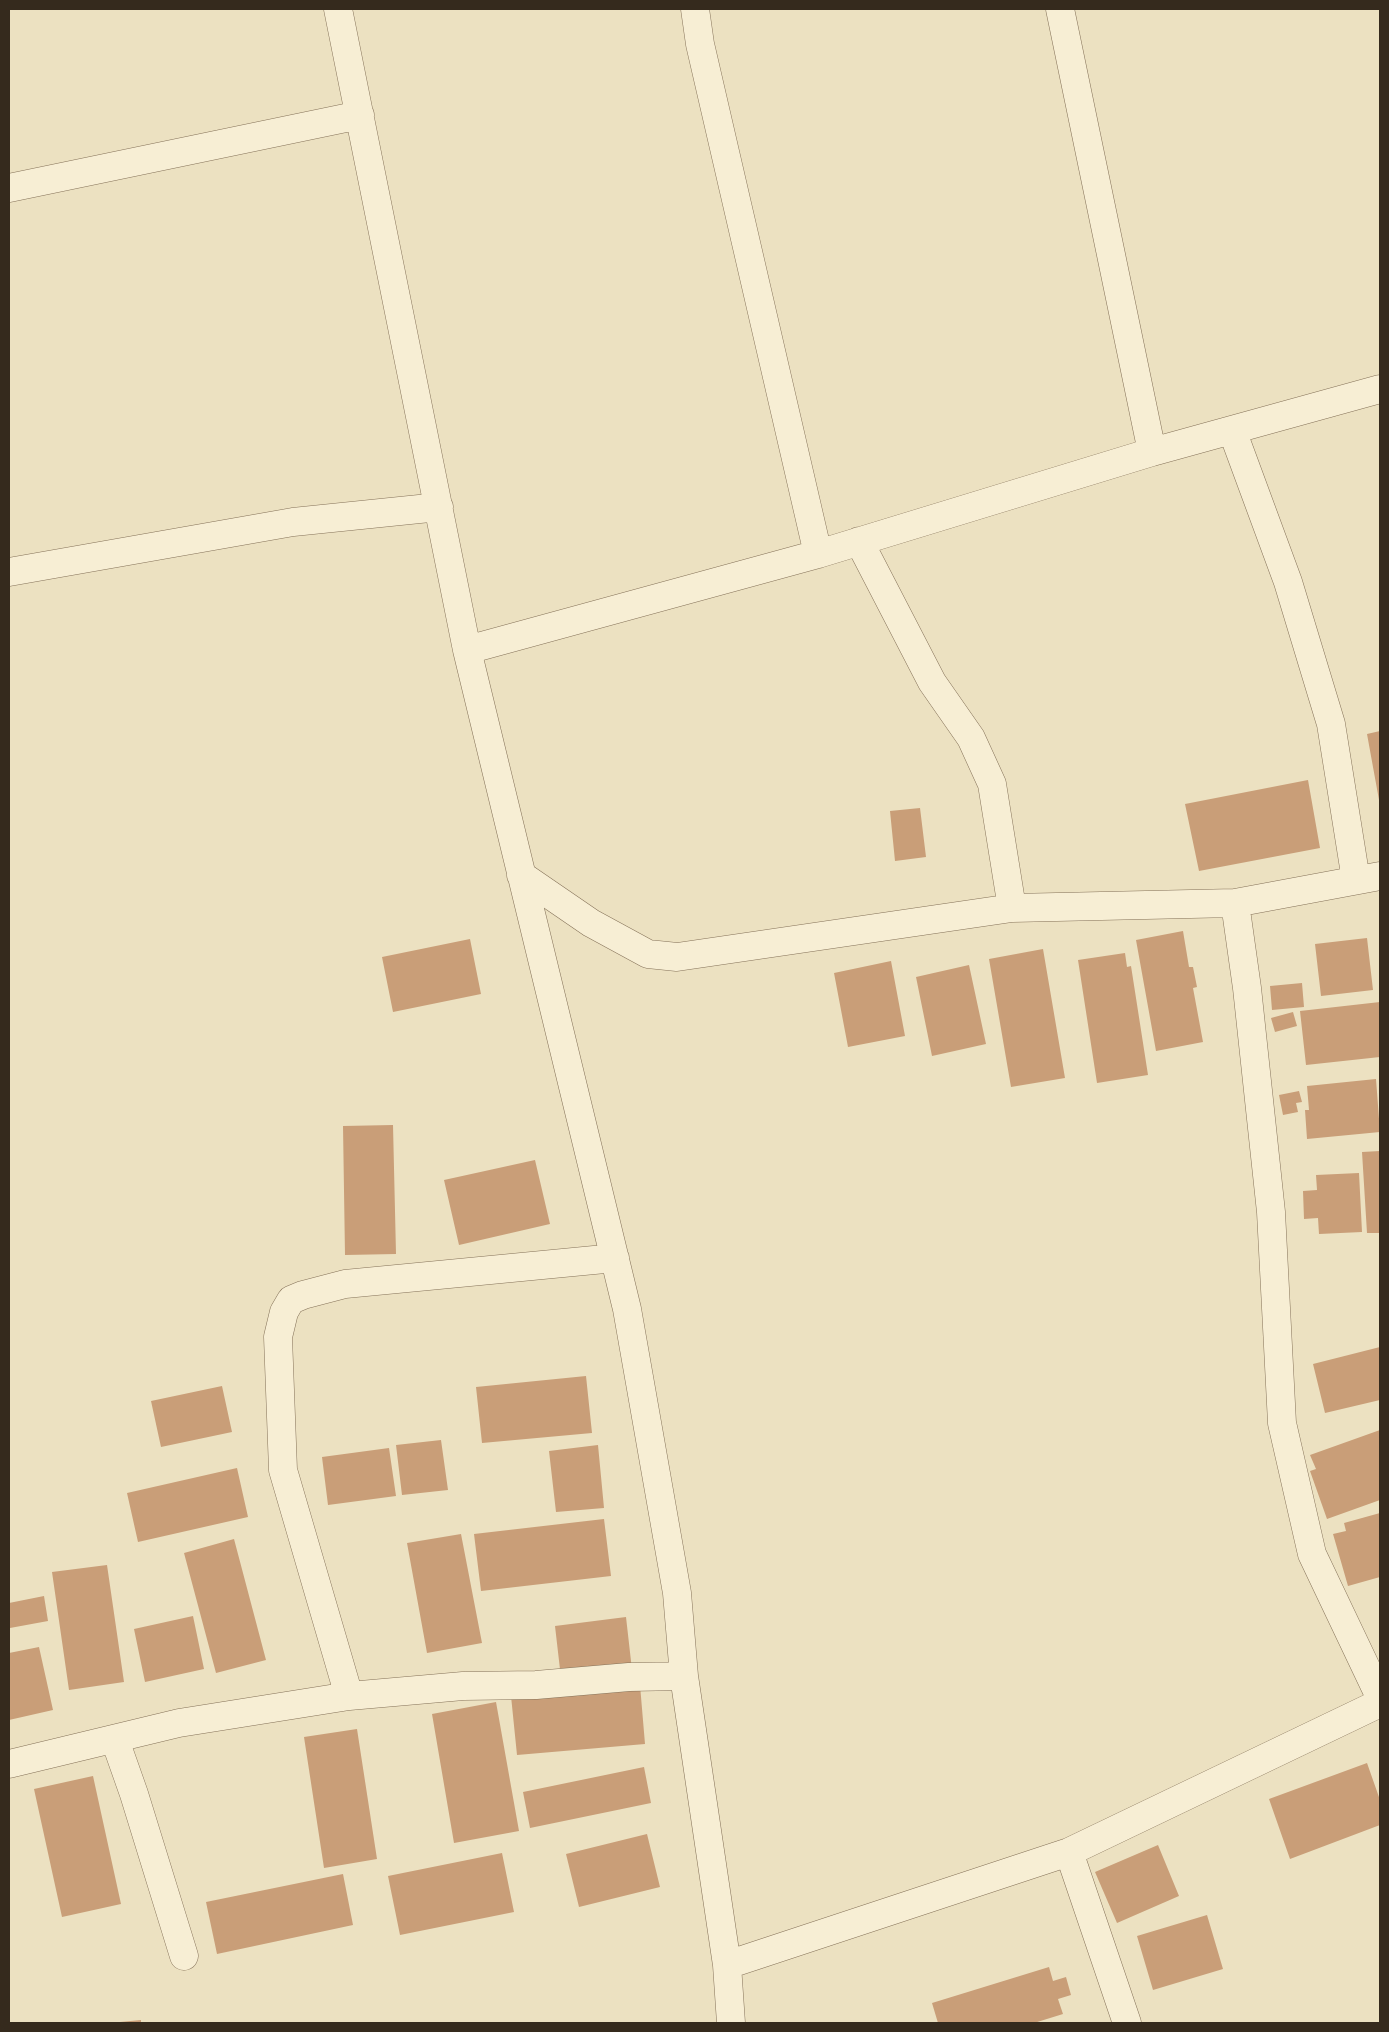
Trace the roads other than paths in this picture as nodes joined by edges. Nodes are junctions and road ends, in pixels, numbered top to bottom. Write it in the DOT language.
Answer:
graph roads {
  1 [pos="338,9"];
  2 [pos="695,9"];
  3 [pos="1060,9"];
  4 [pos="360,115"];
  5 [pos="9,188"];
  6 [pos="1380,389"];
  7 [pos="1232,430"];
  8 [pos="1152,452"];
  9 [pos="438,506"];
  10 [pos="859,541"];
  11 [pos="818,554"];
  12 [pos="9,572"];
  13 [pos="467,650"];
  14 [pos="522,875"];
  15 [pos="1368,878"];
  16 [pos="1236,902"];
  17 [pos="1012,908"];
  18 [pos="615,1258"];
  19 [pos="684,1676"];
  20 [pos="350,1696"];
  21 [pos="1380,1697"];
  22 [pos="1380,1703"];
  23 [pos="115,1740"];
  24 [pos="9,1764"];
  25 [pos="1069,1852"];
  26 [pos="184,1956"];
  27 [pos="727,1965"];
  28 [pos="731,2023"];
  29 [pos="1127,2023"];
  1 -- 4 [label="street"];
  2 -- 11 [label="street"];
  3 -- 8 [label="street"];
  4 -- 5 [label="street"];
  4 -- 9 [label="street"];
  6 -- 7 [label="street"];
  7 -- 8 [label="street"];
  7 -- 15 [label="street"];
  8 -- 10 [label="street"];
  9 -- 12 [label="street"];
  9 -- 13 [label="street"];
  10 -- 11 [label="street"];
  10 -- 17 [label="street"];
  11 -- 13 [label="street"];
  13 -- 14 [label="street"];
  14 -- 17 [label="street"];
  14 -- 18 [label="street"];
  15 -- 16 [label="street"];
  16 -- 17 [label="street"];
  16 -- 21 [label="street"];
  18 -- 19 [label="street"];
  18 -- 20 [label="street"];
  19 -- 20 [label="street"];
  19 -- 27 [label="street"];
  20 -- 23 [label="street"];
  22 -- 25 [label="street"];
  23 -- 24 [label="street"];
  23 -- 26 [label="street"];
  25 -- 27 [label="street"];
  25 -- 29 [label="street"];
  27 -- 28 [label="street"];
}
